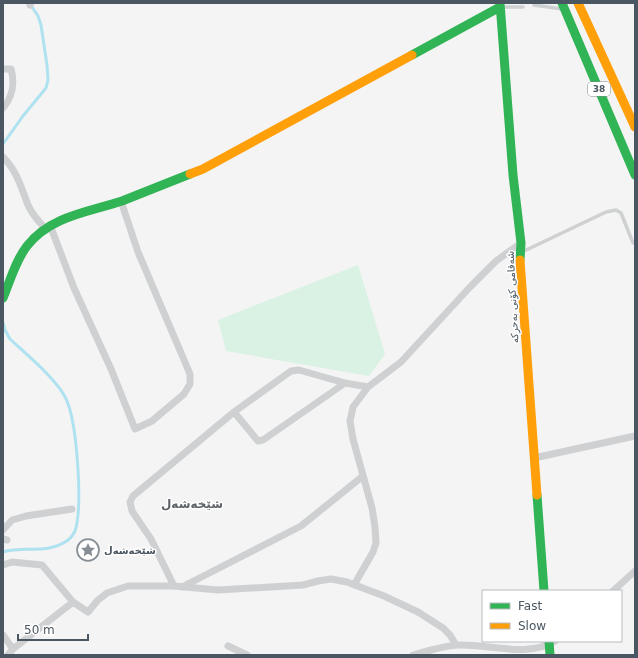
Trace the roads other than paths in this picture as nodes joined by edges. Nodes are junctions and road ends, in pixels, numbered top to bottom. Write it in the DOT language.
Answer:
graph roads {
  1 [pos="578,3"];
  2 [pos="500,5"];
  3 [pos="534,5"];
  4 [pos="564,6"];
  5 [pos="523,7"];
  6 [pos="3,69"];
  7 [pos="3,108"];
  8 [pos="635,127"];
  9 [pos="3,157"];
  10 [pos="635,175"];
  11 [pos="121,201"];
  12 [pos="47,226"];
  13 [pos="521,243"];
  14 [pos="633,243"];
  15 [pos="520,254"];
  16 [pos="3,298"];
  17 [pos="345,383"];
  18 [pos="368,387"];
  19 [pos="234,412"];
  20 [pos="635,436"];
  21 [pos="534,458"];
  22 [pos="363,476"];
  23 [pos="72,508"];
  24 [pos="3,530"];
  25 [pos="3,565"];
  26 [pos="635,571"];
  27 [pos="354,585"];
  28 [pos="174,586"];
  29 [pos="182,587"];
  30 [pos="544,590"];
  31 [pos="614,590"];
  32 [pos="73,602"];
  33 [pos="3,635"];
  34 [pos="456,645"];
  35 [pos="228,646"];
  36 [pos="551,646"];
  37 [pos="11,652"];
  38 [pos="247,655"];
  39 [pos="413,655"];
  1 -- 8 [label="street, 38"];
  2 -- 5 [label="lane"];
  2 -- 11 [label="street"];
  2 -- 13 [label="street, شەقامی کۆنی بەحرکە"];
  3 -- 4 [label="lane"];
  4 -- 10 [label="street, 38"];
  6 -- 7 [label="street"];
  9 -- 12 [label="street"];
  11 -- 12 [label="street"];
  11 -- 12 [label="street"];
  12 -- 16 [label="street"];
  13 -- 15 [label="street, شەقامی کۆنی بەحرکە"];
  13 -- 18 [label="street"];
  14 -- 15 [label="lane"];
  15 -- 21 [label="street, شەقامی کۆنی بەحرکە"];
  17 -- 18 [label="street"];
  17 -- 19 [label="street"];
  17 -- 19 [label="street"];
  18 -- 22 [label="street"];
  19 -- 28 [label="street"];
  20 -- 21 [label="street"];
  21 -- 30 [label="street, شەقامی کۆنی بەحرکە"];
  22 -- 27 [label="street"];
  22 -- 29 [label="street"];
  23 -- 24 [label="street"];
  25 -- 32 [label="street"];
  26 -- 31 [label="street"];
  27 -- 29 [label="street"];
  27 -- 34 [label="street"];
  28 -- 29 [label="street"];
  28 -- 32 [label="street"];
  32 -- 37 [label="street"];
  33 -- 37 [label="street"];
  34 -- 36 [label="street"];
  34 -- 39 [label="street"];
  35 -- 38 [label="street"];
}
